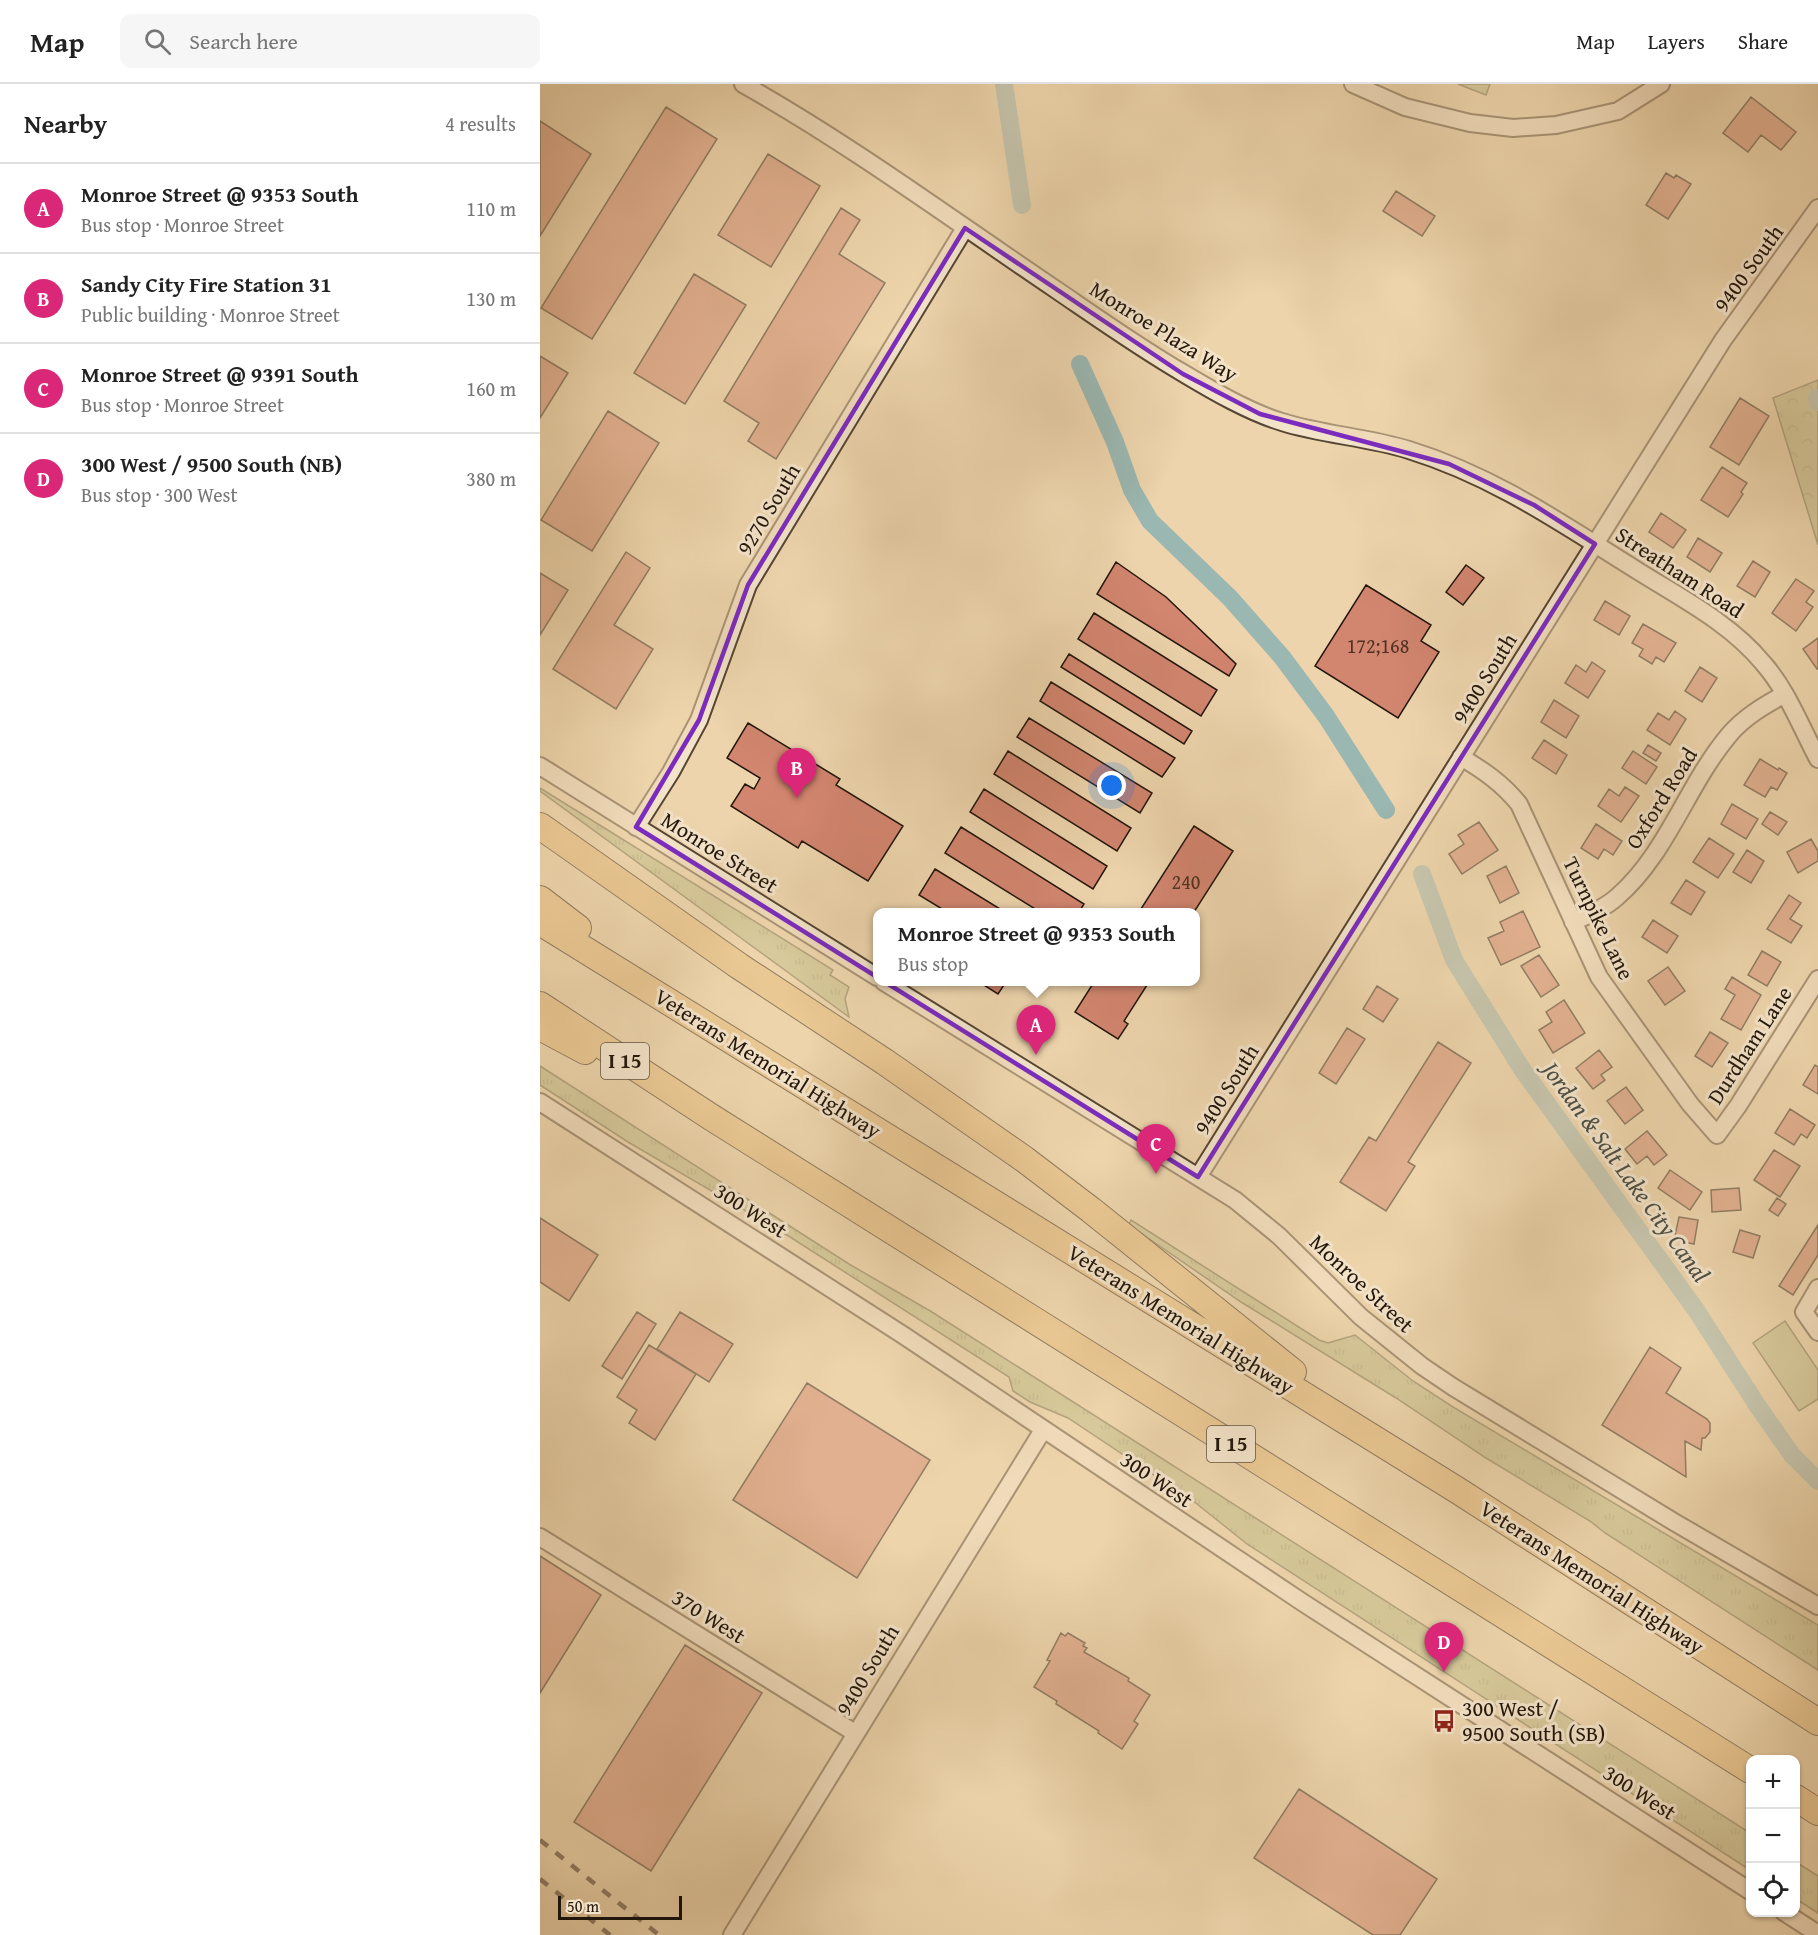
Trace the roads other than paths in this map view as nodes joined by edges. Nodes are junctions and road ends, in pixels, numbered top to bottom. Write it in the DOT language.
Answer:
graph roads {
  1 [pos="743,84"];
  2 [pos="1353,84"];
  3 [pos="1661,84"];
  4 [pos="1818,208"];
  5 [pos="965,228"];
  6 [pos="1595,544"];
  7 [pos="1785,694"];
  8 [pos="1461,757"];
  9 [pos="1818,759"];
  10 [pos="540,766"];
  11 [pos="540,826"];
  12 [pos="636,827"];
  13 [pos="540,899"];
  14 [pos="540,922"];
  15 [pos="1573,922"];
  16 [pos="873,975"];
  17 [pos="1818,979"];
  18 [pos="892,986"];
  19 [pos="540,1005"];
  20 [pos="692,1017"];
  21 [pos="540,1028"];
  22 [pos="540,1102"];
  23 [pos="711,1117"];
  24 [pos="1717,1135"];
  25 [pos="1198,1177"];
  26 [pos="1818,1288"];
  27 [pos="1818,1332"];
  28 [pos="1043,1430"];
  29 [pos="1456,1490"];
  30 [pos="540,1537"];
  31 [pos="1818,1606"];
  32 [pos="1818,1722"];
  33 [pos="855,1733"];
  34 [pos="1746,1767"];
  35 [pos="1800,1801"];
  36 [pos="1818,1812"];
  37 [pos="1746,1888"];
  38 [pos="1792,1917"];
  39 [pos="1818,1934"];
  40 [pos="732,1935"];
  1 -- 5 [label="street, Monroe Plaza Way"];
  2 -- 3 [label="street"];
  4 -- 6 [label="street, 9400 South"];
  5 -- 6 [label="street, Monroe Plaza Way"];
  5 -- 12 [label="street, 9270 South"];
  6 -- 7 [label="street, Streatham Road"];
  6 -- 8 [label="street, 9400 South"];
  7 -- 9 [label="street, Streatham Road"];
  7 -- 15 [label="street, Oxford Road"];
  8 -- 15 [label="street, Turnpike Lane"];
  8 -- 25 [label="street, 9400 South"];
  10 -- 12 [label="street, Monroe Street"];
  11 -- 29 [label="highway"];
  12 -- 16 [label="street, Monroe Street"];
  13 -- 20 [label="highway"];
  14 -- 20 [label="highway, Veterans Memorial Highway"];
  15 -- 24 [label="street, Turnpike Lane"];
  17 -- 24 [label="street, Durdham Lane"];
  18 -- 25 [label="street, Monroe Street"];
  19 -- 23 [label="highway, I 15"];
  20 -- 29 [label="highway, Veterans Memorial Highway"];
  21 -- 23 [label="highway"];
  22 -- 28 [label="street, 300 West"];
  23 -- 34 [label="highway, I 15"];
  25 -- 31 [label="street, Monroe Street"];
  26 -- 27 [label="street"];
  28 -- 33 [label="street, 9400 South"];
  28 -- 37 [label="street, 300 West"];
  29 -- 32 [label="highway, Veterans Memorial Highway"];
  30 -- 33 [label="street, 370 West"];
  33 -- 40 [label="street, 9400 South"];
  35 -- 36 [label="highway"];
  38 -- 39 [label="street"];
}
